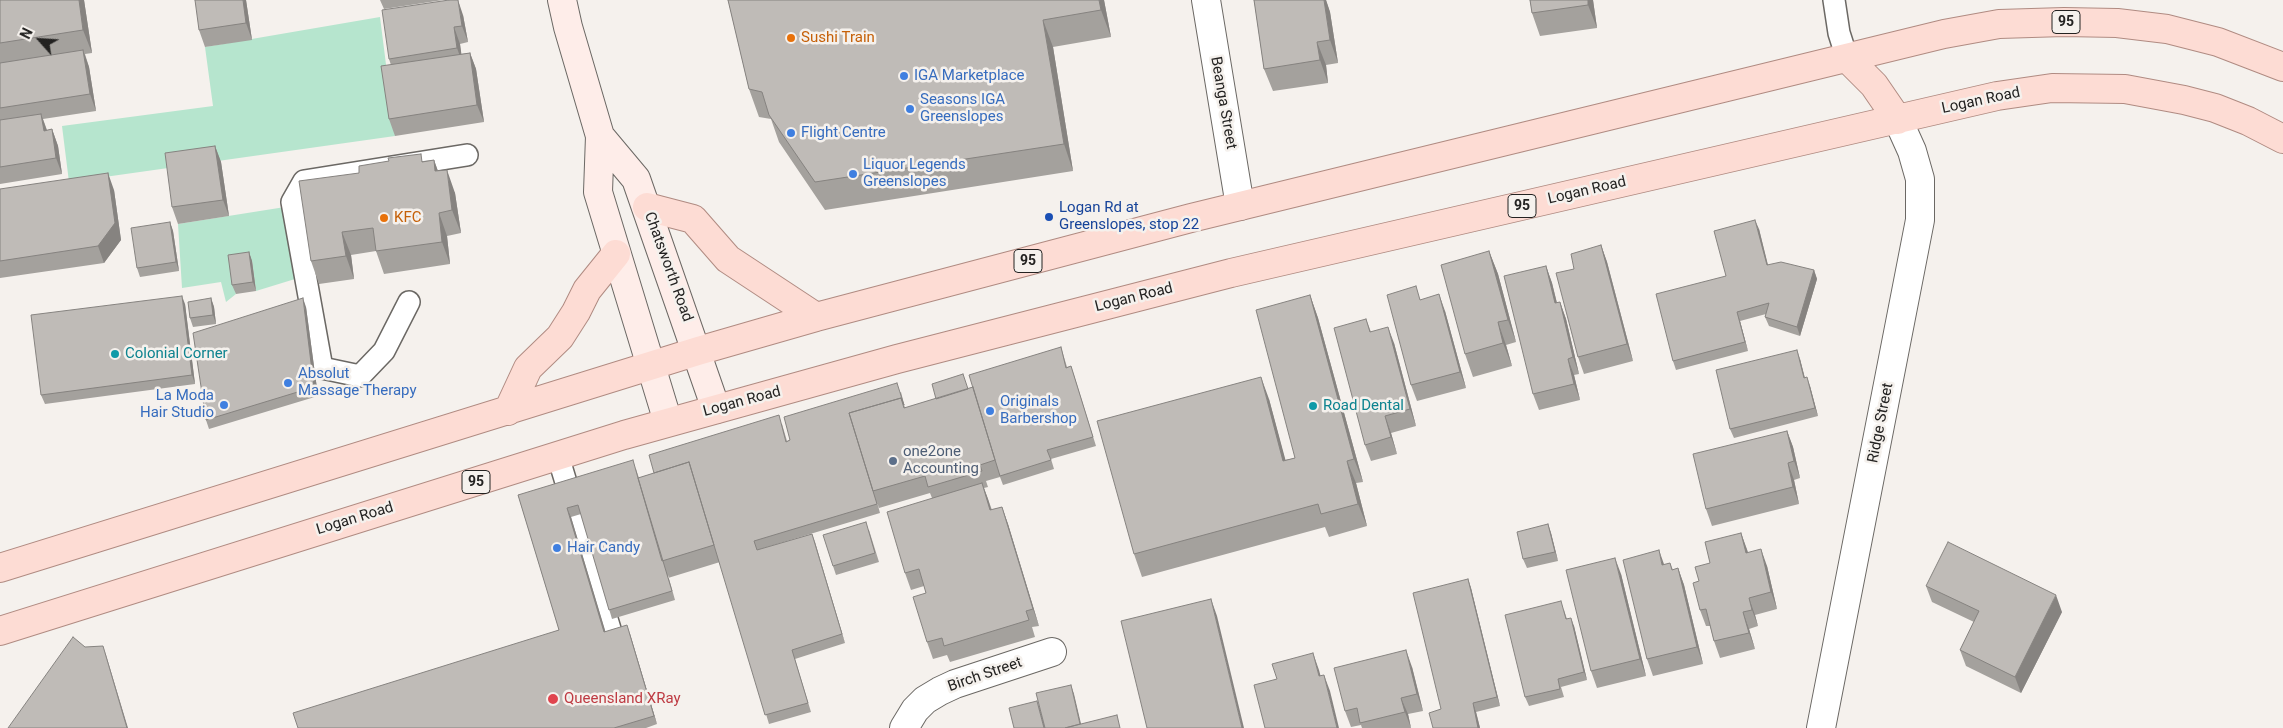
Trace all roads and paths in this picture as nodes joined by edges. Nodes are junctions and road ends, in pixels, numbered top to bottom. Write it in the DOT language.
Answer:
graph roads {
  1 [pos="562,0"];
  2 [pos="1206,0"];
  3 [pos="1834,0"];
  4 [pos="1847,58"];
  5 [pos="2283,67"];
  6 [pos="1898,120"];
  7 [pos="600,136"];
  8 [pos="2283,139"];
  9 [pos="467,155"];
  10 [pos="1240,206"];
  11 [pos="647,207"];
  12 [pos="616,254"];
  13 [pos="409,302"];
  14 [pos="816,317"];
  15 [pos="698,351"];
  16 [pos="650,367"];
  17 [pos="716,409"];
  18 [pos="508,411"];
  19 [pos="668,422"];
  20 [pos="558,456"];
  21 [pos="568,490"];
  22 [pos="576,516"];
  23 [pos="0,568"];
  24 [pos="0,630"];
  25 [pos="613,639"];
  26 [pos="1052,652"];
  27 [pos="904,728"];
  28 [pos="1821,728"];
  1 -- 7 [label="main road, Chatsworth Road"];
  2 -- 10 [label="street, Beanga Street"];
  3 -- 4 [label="lane"];
  4 -- 5 [label="main road, 95"];
  4 -- 6 [label="main road"];
  4 -- 10 [label="main road, 95"];
  6 -- 8 [label="main road, Logan Road / 95"];
  6 -- 17 [label="main road, Logan Road / 95"];
  6 -- 28 [label="street, Ridge Street"];
  7 -- 11 [label="main road, Chatsworth Road"];
  7 -- 12 [label="main road, Chatsworth Road"];
  9 -- 13 [label="lane"];
  10 -- 14 [label="main road, 95"];
  11 -- 14 [label="main road"];
  11 -- 15 [label="main road, Chatsworth Road"];
  12 -- 16 [label="main road, Chatsworth Road"];
  12 -- 18 [label="main road"];
  14 -- 15 [label="main road, 95"];
  15 -- 16 [label="main road, 95"];
  15 -- 17 [label="main road, Chatsworth Road"];
  16 -- 18 [label="main road, 95"];
  16 -- 19 [label="main road, Chatsworth Road"];
  17 -- 19 [label="main road, Logan Road / 95"];
  18 -- 23 [label="main road, 95"];
  19 -- 20 [label="main road, Logan Road / 95"];
  20 -- 21 [label="lane"];
  20 -- 24 [label="main road, Logan Road / 95"];
  22 -- 25 [label="lane"];
  26 -- 27 [label="street, Birch Street"];
}
